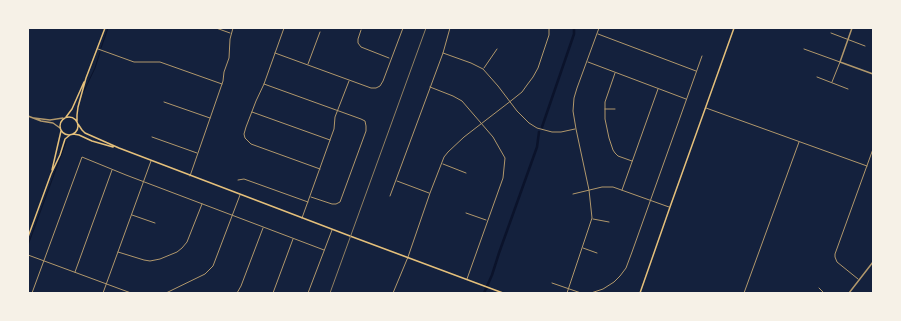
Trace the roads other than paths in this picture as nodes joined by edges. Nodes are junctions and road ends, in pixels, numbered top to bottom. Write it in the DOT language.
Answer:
graph roads {
  1 [pos="105,28"];
  2 [pos="216,28"];
  3 [pos="233,28"];
  4 [pos="284,28"];
  5 [pos="403,28"];
  6 [pos="450,28"];
  7 [pos="548,28"];
  8 [pos="599,28"];
  9 [pos="734,28"];
  10 [pos="852,28"];
  11 [pos="361,30"];
  12 [pos="320,32"];
  13 [pos="832,33"];
  14 [pos="231,34"];
  15 [pos="597,34"];
  16 [pos="848,40"];
  17 [pos="865,46"];
  18 [pos="97,49"];
  19 [pos="497,49"];
  20 [pos="804,49"];
  21 [pos="275,53"];
  22 [pos="443,53"];
  23 [pos="702,56"];
  24 [pos="391,59"];
  25 [pos="587,62"];
  26 [pos="840,62"];
  27 [pos="308,65"];
  28 [pos="483,69"];
  29 [pos="696,71"];
  30 [pos="615,73"];
  31 [pos="873,74"];
  32 [pos="817,77"];
  33 [pos="86,78"];
  34 [pos="349,80"];
  35 [pos="832,82"];
  36 [pos="222,84"];
  37 [pos="264,84"];
  38 [pos="430,88"];
  39 [pos="658,89"];
  40 [pos="848,89"];
  41 [pos="686,99"];
  42 [pos="164,102"];
  43 [pos="510,102"];
  44 [pos="706,108"];
  45 [pos="605,109"];
  46 [pos="616,109"];
  47 [pos="338,111"];
  48 [pos="252,112"];
  49 [pos="28,116"];
  50 [pos="66,117"];
  51 [pos="32,118"];
  52 [pos="63,118"];
  53 [pos="210,118"];
  54 [pos="77,122"];
  55 [pos="78,124"];
  56 [pos="481,124"];
  57 [pos="60,128"];
  58 [pos="576,129"];
  59 [pos="61,131"];
  60 [pos="73,134"];
  61 [pos="70,135"];
  62 [pos="152,136"];
  63 [pos="330,140"];
  64 [pos="799,142"];
  65 [pos="118,148"];
  66 [pos="873,149"];
  67 [pos="198,153"];
  68 [pos="151,161"];
  69 [pos="632,161"];
  70 [pos="441,164"];
  71 [pos="867,166"];
  72 [pos="112,169"];
  73 [pos="320,169"];
  74 [pos="466,173"];
  75 [pos="51,174"];
  76 [pos="190,176"];
  77 [pos="238,180"];
  78 [pos="396,181"];
  79 [pos="144,182"];
  80 [pos="589,190"];
  81 [pos="622,190"];
  82 [pos="430,193"];
  83 [pos="573,194"];
  84 [pos="240,195"];
  85 [pos="390,196"];
  86 [pos="311,197"];
  87 [pos="650,201"];
  88 [pos="308,202"];
  89 [pos="202,204"];
  90 [pos="670,207"];
  91 [pos="466,213"];
  92 [pos="132,215"];
  93 [pos="232,215"];
  94 [pos="302,218"];
  95 [pos="592,218"];
  96 [pos="487,221"];
  97 [pos="609,222"];
  98 [pos="155,223"];
  99 [pos="263,227"];
  100 [pos="332,229"];
  101 [pos="28,237"];
  102 [pos="293,239"];
  103 [pos="583,248"];
  104 [pos="324,250"];
  105 [pos="118,252"];
  106 [pos="597,253"];
  107 [pos="28,255"];
  108 [pos="408,257"];
  109 [pos="43,261"];
  110 [pos="873,262"];
  111 [pos="75,272"];
  112 [pos="467,279"];
  113 [pos="859,280"];
  114 [pos="552,283"];
  115 [pos="107,284"];
  116 [pos="819,288"];
  117 [pos="568,289"];
  118 [pos="32,293"];
  119 [pos="103,293"];
  120 [pos="131,293"];
  121 [pos="166,293"];
  122 [pos="237,293"];
  123 [pos="273,293"];
  124 [pos="308,293"];
  125 [pos="393,293"];
  126 [pos="503,293"];
  127 [pos="567,293"];
  128 [pos="581,293"];
  129 [pos="591,293"];
  130 [pos="640,293"];
  131 [pos="744,293"];
  132 [pos="824,293"];
  133 [pos="849,293"];
  1 -- 18 [label="main road"];
  2 -- 14 [label="street"];
  3 -- 14 [label="street"];
  4 -- 21 [label="street"];
  5 -- 24 [label="street"];
  6 -- 22 [label="street"];
  7 -- 43 [label="street"];
  8 -- 15 [label="street"];
  9 -- 44 [label="main road"];
  10 -- 16 [label="street"];
  11 -- 24 [label="street"];
  12 -- 27 [label="street"];
  13 -- 16 [label="street"];
  14 -- 36 [label="street"];
  15 -- 25 [label="street"];
  15 -- 29 [label="street"];
  16 -- 17 [label="street"];
  16 -- 26 [label="street"];
  18 -- 33 [label="main road"];
  18 -- 36 [label="street"];
  19 -- 28 [label="street"];
  20 -- 26 [label="street"];
  21 -- 27 [label="street"];
  21 -- 37 [label="street"];
  22 -- 28 [label="street"];
  22 -- 38 [label="street"];
  23 -- 29 [label="street"];
  24 -- 34 [label="street"];
  25 -- 30 [label="street"];
  25 -- 58 [label="street"];
  26 -- 31 [label="street"];
  26 -- 35 [label="street"];
  27 -- 34 [label="street"];
  28 -- 43 [label="street"];
  29 -- 41 [label="street"];
  30 -- 39 [label="street"];
  30 -- 45 [label="street"];
  32 -- 35 [label="street"];
  33 -- 50 [label="main road"];
  33 -- 54 [label="main road"];
  34 -- 47 [label="street"];
  35 -- 40 [label="street"];
  36 -- 53 [label="street"];
  37 -- 47 [label="street"];
  37 -- 48 [label="street"];
  38 -- 56 [label="street"];
  38 -- 78 [label="street"];
  39 -- 41 [label="street"];
  39 -- 69 [label="street"];
  41 -- 87 [label="street"];
  42 -- 53 [label="street"];
  43 -- 56 [label="street"];
  43 -- 58 [label="street"];
  44 -- 64 [label="street"];
  44 -- 90 [label="main road"];
  45 -- 46 [label="street"];
  45 -- 69 [label="street"];
  47 -- 63 [label="street"];
  47 -- 86 [label="street"];
  48 -- 63 [label="street"];
  48 -- 73 [label="street"];
  49 -- 51 [label="street"];
  50 -- 52 [label="main road"];
  50 -- 54 [label="main road"];
  51 -- 52 [label="street"];
  51 -- 57 [label="street"];
  52 -- 57 [label="main road"];
  53 -- 67 [label="street"];
  54 -- 55 [label="main road"];
  55 -- 60 [label="main road"];
  55 -- 65 [label="main road"];
  56 -- 70 [label="street"];
  56 -- 96 [label="street"];
  57 -- 59 [label="main road"];
  58 -- 80 [label="street"];
  59 -- 61 [label="main road"];
  59 -- 75 [label="main road"];
  60 -- 61 [label="main road"];
  60 -- 65 [label="main road"];
  61 -- 75 [label="main road"];
  62 -- 67 [label="street"];
  63 -- 73 [label="street"];
  64 -- 71 [label="street"];
  64 -- 131 [label="street"];
  65 -- 68 [label="main road"];
  66 -- 71 [label="street"];
  67 -- 76 [label="street"];
  68 -- 76 [label="main road"];
  68 -- 79 [label="street"];
  69 -- 81 [label="street"];
  70 -- 74 [label="street"];
  70 -- 82 [label="street"];
  71 -- 113 [label="street"];
  72 -- 79 [label="street"];
  72 -- 109 [label="street"];
  72 -- 111 [label="street"];
  73 -- 86 [label="street"];
  75 -- 101 [label="main road"];
  76 -- 84 [label="main road"];
  77 -- 88 [label="street"];
  78 -- 82 [label="street"];
  78 -- 85 [label="street"];
  79 -- 89 [label="street"];
  79 -- 92 [label="street"];
  80 -- 81 [label="street"];
  80 -- 83 [label="street"];
  80 -- 95 [label="street"];
  81 -- 87 [label="street"];
  82 -- 108 [label="street"];
  84 -- 93 [label="street"];
  84 -- 94 [label="main road"];
  86 -- 88 [label="street"];
  87 -- 90 [label="street"];
  87 -- 129 [label="street"];
  88 -- 94 [label="street"];
  89 -- 93 [label="street"];
  89 -- 105 [label="street"];
  90 -- 130 [label="main road"];
  91 -- 96 [label="street"];
  92 -- 98 [label="street"];
  92 -- 105 [label="street"];
  93 -- 99 [label="street"];
  93 -- 121 [label="street"];
  94 -- 100 [label="main road"];
  95 -- 97 [label="street"];
  95 -- 103 [label="street"];
  96 -- 112 [label="street"];
  99 -- 102 [label="street"];
  99 -- 122 [label="street"];
  100 -- 104 [label="street"];
  100 -- 108 [label="main road"];
  102 -- 104 [label="street"];
  102 -- 123 [label="street"];
  103 -- 106 [label="street"];
  103 -- 117 [label="street"];
  104 -- 124 [label="street"];
  105 -- 115 [label="street"];
  107 -- 109 [label="street"];
  108 -- 112 [label="main road"];
  108 -- 125 [label="street"];
  109 -- 111 [label="street"];
  109 -- 118 [label="street"];
  110 -- 113 [label="street"];
  111 -- 115 [label="street"];
  112 -- 126 [label="main road"];
  113 -- 133 [label="street"];
  114 -- 117 [label="street"];
  115 -- 119 [label="street"];
  115 -- 120 [label="street"];
  116 -- 132 [label="street"];
  117 -- 127 [label="street"];
  117 -- 128 [label="street"];
}
